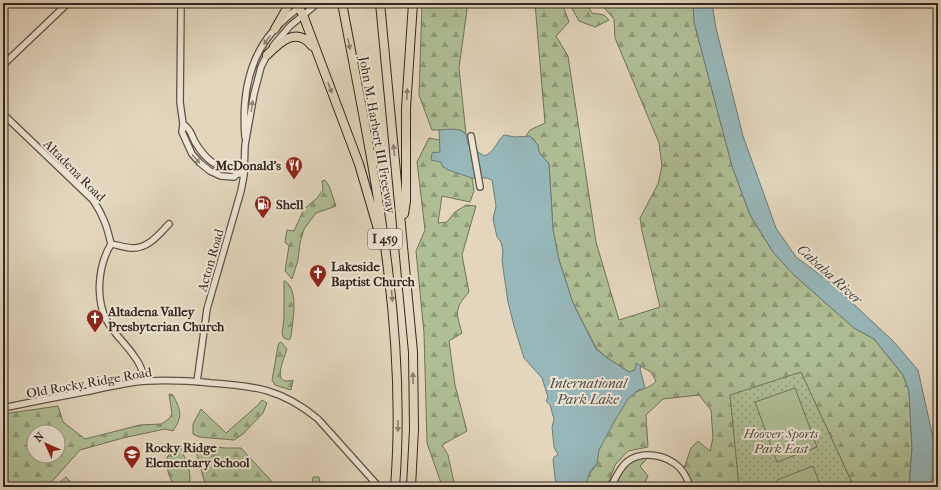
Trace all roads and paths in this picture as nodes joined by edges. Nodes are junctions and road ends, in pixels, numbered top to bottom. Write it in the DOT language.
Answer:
graph roads {
  1 [pos="68,3"];
  2 [pos="181,3"];
  3 [pos="290,3"];
  4 [pos="318,3"];
  5 [pos="380,3"];
  6 [pos="412,3"];
  7 [pos="342,4"];
  8 [pos="301,7"];
  9 [pos="275,29"];
  10 [pos="316,52"];
  11 [pos="267,55"];
  12 [pos="3,64"];
  13 [pos="3,114"];
  14 [pos="183,124"];
  15 [pos="471,136"];
  16 [pos="245,145"];
  17 [pos="241,174"];
  18 [pos="480,187"];
  19 [pos="169,224"];
  20 [pos="402,231"];
  21 [pos="111,244"];
  22 [pos="390,273"];
  23 [pos="146,381"];
  24 [pos="197,382"];
  25 [pos="3,408"];
  26 [pos="379,487"];
  27 [pos="395,487"];
  28 [pos="411,487"];
  29 [pos="611,487"];
  30 [pos="690,487"];
  1 -- 12 [label="street"];
  2 -- 14 [label="street"];
  3 -- 9 [label="highway"];
  4 -- 8 [label="street, Acton Road"];
  20 -- 5 [label="highway, John M. Harbert III Freeway / I 459, one-way"];
  20 -- 6 [label="highway, one-way"];
  7 -- 22 [label="highway, John M. Harbert III Freeway / I 459, one-way"];
  8 -- 9 [label="street, Acton Road"];
  8 -- 10 [label="highway"];
  8 -- 11 [label="street, Acton Road"];
  9 -- 16 [label="street, Acton Road, one-way"];
  10 -- 11 [label="highway"];
  10 -- 22 [label="highway, one-way"];
  16 -- 11 [label="street, Acton Road, one-way"];
  13 -- 21 [label="street, Altadena Road"];
  14 -- 17 [label="street"];
  14 -- 17 [label="street, one-way"];
  15 -- 18 [label="street"];
  16 -- 17 [label="street, Acton Road"];
  17 -- 24 [label="street, Acton Road"];
  19 -- 21 [label="street"];
  28 -- 20 [label="highway, John M. Harbert III Freeway / I 459, one-way"];
  21 -- 23 [label="street"];
  22 -- 27 [label="highway, John M. Harbert III Freeway / I 459, one-way"];
  23 -- 24 [label="street, Old Rocky Ridge Road"];
  23 -- 25 [label="street, Old Rocky Ridge Road"];
  24 -- 26 [label="street, Old Rocky Ridge Road"];
  29 -- 30 [label="street"];
}
